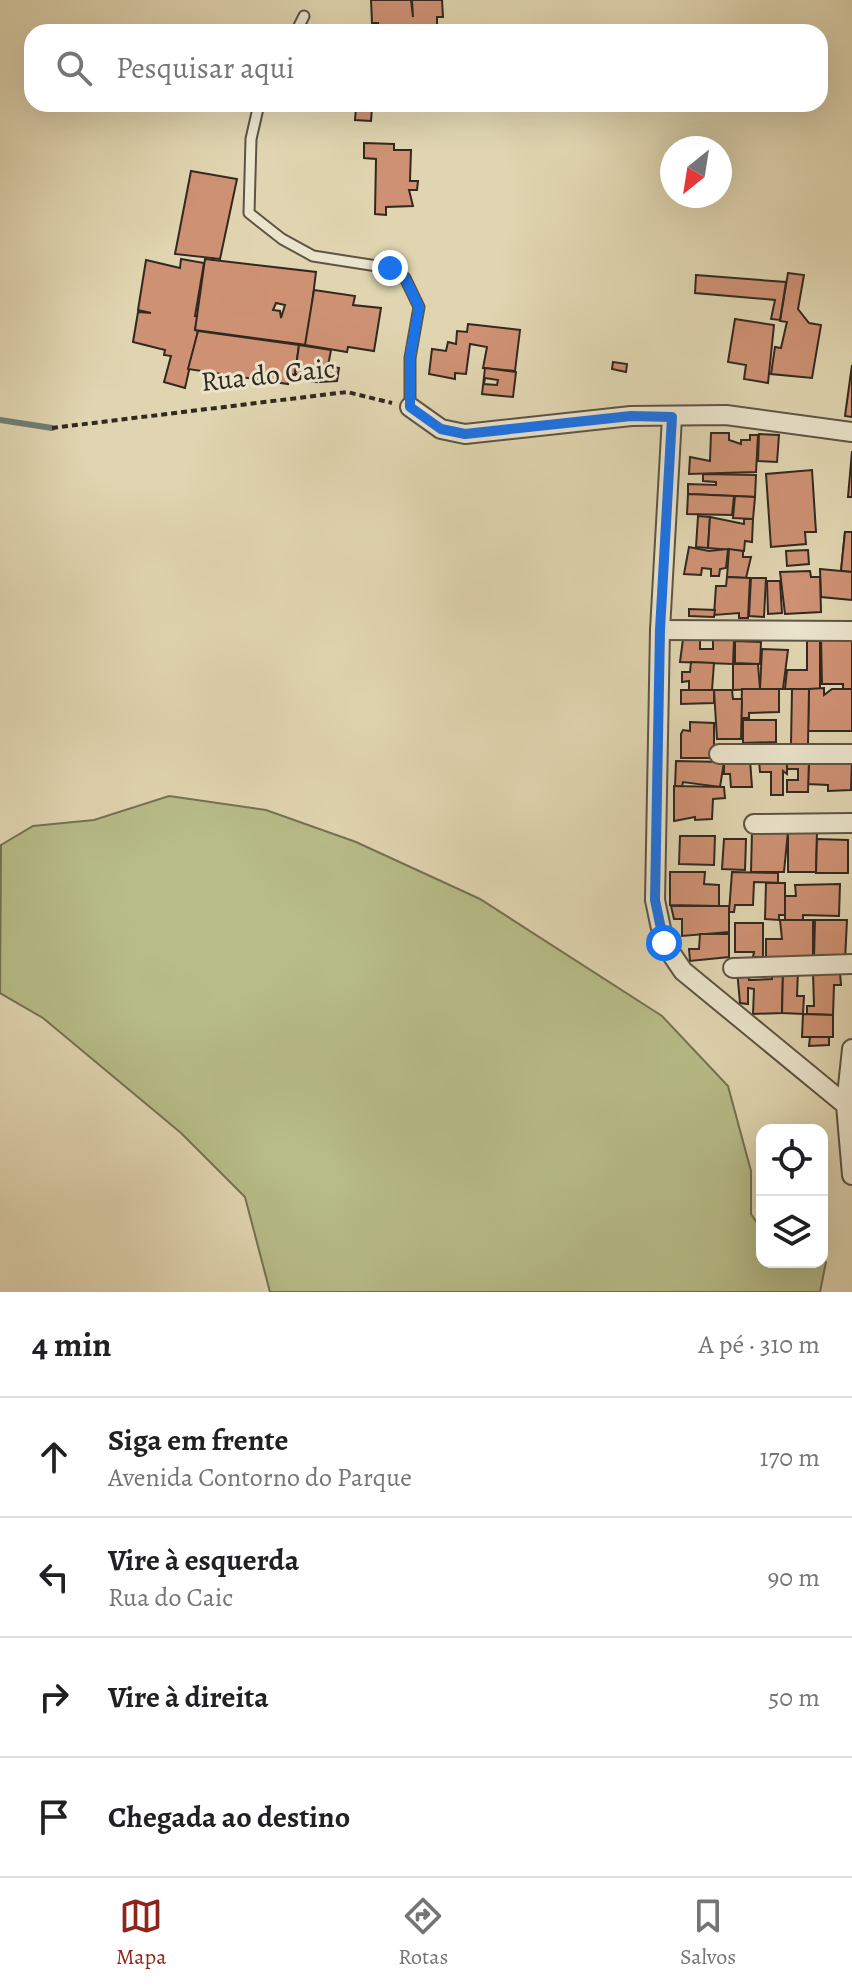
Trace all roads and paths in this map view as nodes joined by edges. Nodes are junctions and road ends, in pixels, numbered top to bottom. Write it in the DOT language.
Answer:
graph roads {
  1 [pos="304,16"];
  2 [pos="300,24"];
  3 [pos="257,112"];
  4 [pos="410,407"];
  5 [pos="672,417"];
  6 [pos="52,428"];
  7 [pos="852,432"];
  8 [pos="660,630"];
  9 [pos="852,631"];
  10 [pos="719,754"];
  11 [pos="852,754"];
  12 [pos="852,823"];
  13 [pos="754,824"];
  14 [pos="852,964"];
  15 [pos="733,968"];
  16 [pos="852,1049"];
  17 [pos="846,1105"];
  18 [pos="852,1175"];
  1 -- 2 [label="lane"];
  3 -- 4 [label="lane"];
  4 -- 5 [label="street"];
  4 -- 6 [label="path, Rua do Caic"];
  5 -- 7 [label="street"];
  5 -- 8 [label="street"];
  8 -- 9 [label="street"];
  8 -- 17 [label="street"];
  10 -- 11 [label="street"];
  12 -- 13 [label="street"];
  14 -- 15 [label="street"];
  16 -- 17 [label="street"];
  17 -- 18 [label="street"];
}
